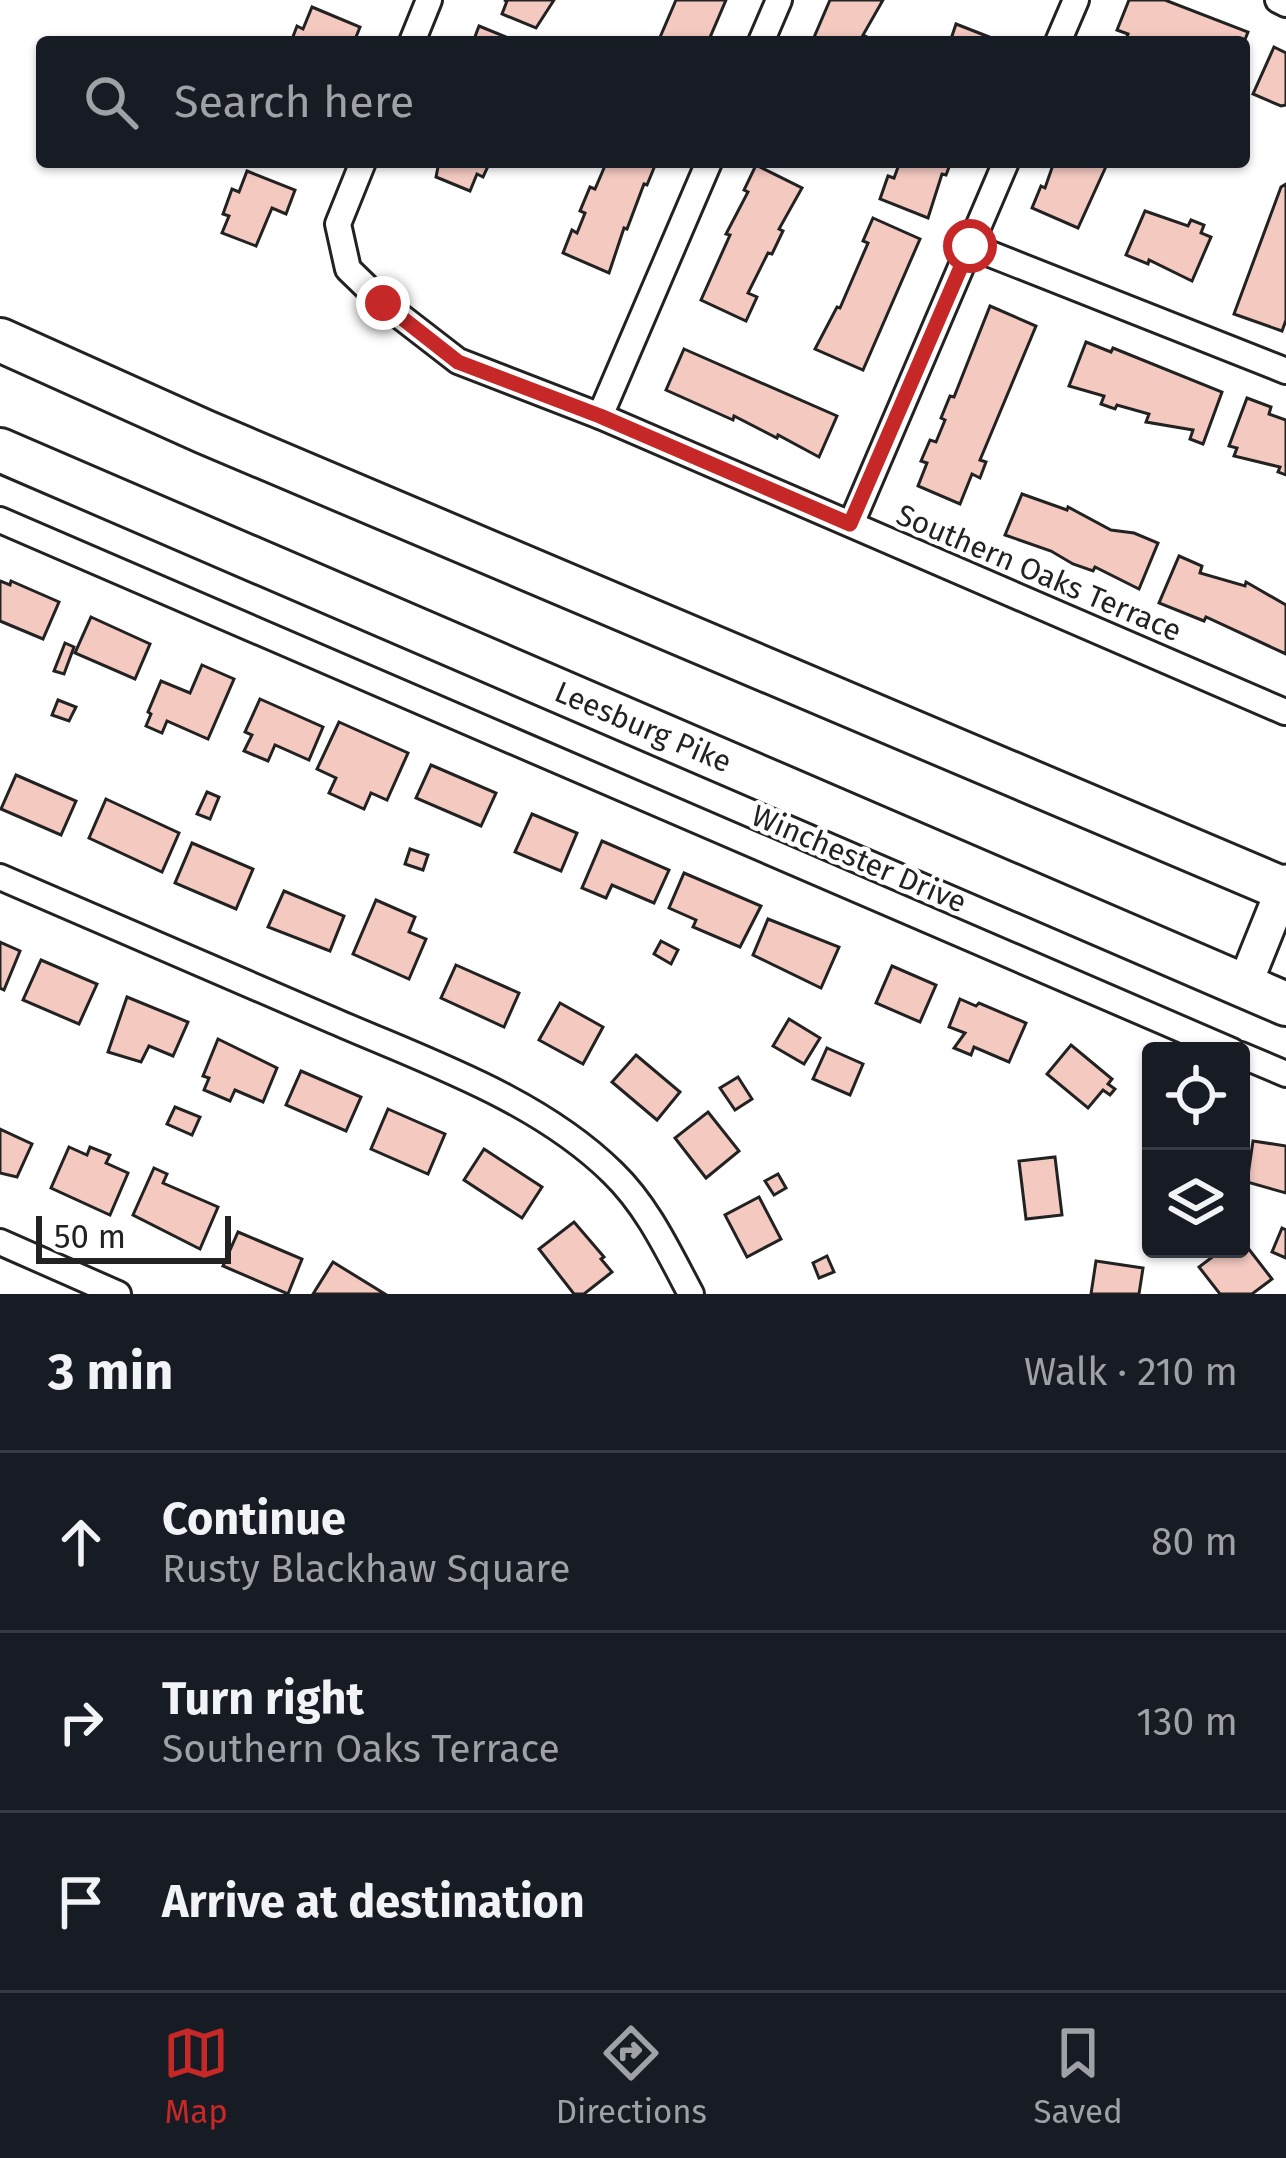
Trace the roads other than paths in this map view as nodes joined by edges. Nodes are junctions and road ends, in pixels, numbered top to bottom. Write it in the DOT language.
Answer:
graph roads {
  1 [pos="429,0"];
  2 [pos="779,0"];
  3 [pos="1076,0"];
  4 [pos="1278,0"];
  5 [pos="1286,4"];
  6 [pos="414,36"];
  7 [pos="764,36"];
  8 [pos="1061,36"];
  9 [pos="361,168"];
  10 [pos="706,168"];
  11 [pos="1003,168"];
  12 [pos="970,246"];
  13 [pos="0,340"];
  14 [pos="1286,371"];
  15 [pos="600,416"];
  16 [pos="0,450"];
  17 [pos="0,520"];
  18 [pos="850,524"];
  19 [pos="1285,712"];
  20 [pos="0,877"];
  21 [pos="1285,887"];
  22 [pos="1244,986"];
  23 [pos="1286,1004"];
  24 [pos="1201,1042"];
  25 [pos="1250,1059"];
  26 [pos="1286,1074"];
  27 [pos="0,1242"];
  28 [pos="118,1294"];
  29 [pos="692,1294"];
  1 -- 6 [label="street"];
  2 -- 7 [label="street"];
  3 -- 8 [label="street"];
  4 -- 5 [label="street"];
  9 -- 15 [label="street, Southern Oaks Terrace"];
  10 -- 15 [label="street"];
  11 -- 12 [label="street"];
  12 -- 14 [label="street"];
  12 -- 18 [label="street"];
  13 -- 21 [label="highway"];
  15 -- 18 [label="street, Southern Oaks Terrace"];
  16 -- 22 [label="highway, Leesburg Pike"];
  17 -- 24 [label="street, Winchester Drive"];
  18 -- 19 [label="street, Southern Oaks Terrace"];
  20 -- 29 [label="street"];
  21 -- 22 [label="street"];
  22 -- 23 [label="highway, Leesburg Pike"];
  25 -- 26 [label="street"];
  27 -- 28 [label="street"];
}
